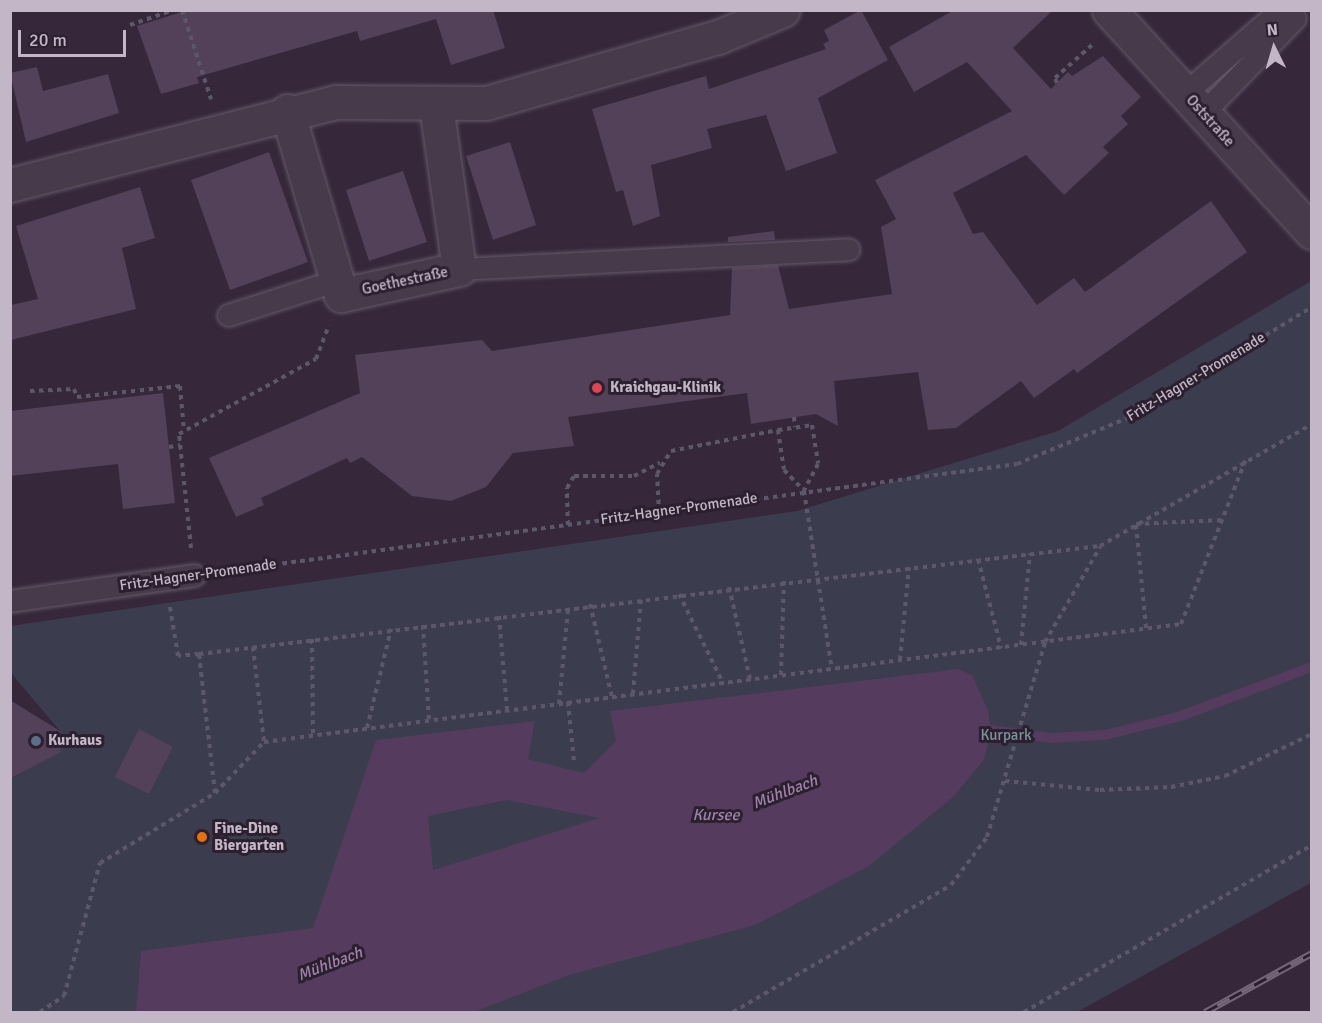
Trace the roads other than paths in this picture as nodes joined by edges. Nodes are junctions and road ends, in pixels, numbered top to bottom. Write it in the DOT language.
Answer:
graph roads {
  1 [pos="783,10"];
  2 [pos="1288,14"];
  3 [pos="1114,16"];
  4 [pos="1194,103"];
  5 [pos="436,105"];
  6 [pos="287,111"];
  7 [pos="10,185"];
  8 [pos="1311,232"];
  9 [pos="848,249"];
  10 [pos="459,269"];
  11 [pos="339,287"];
  12 [pos="228,315"];
  13 [pos="194,575"];
  14 [pos="10,602"];
  1 -- 5 [label="street"];
  2 -- 4 [label="lane"];
  3 -- 4 [label="street, Oststraße"];
  4 -- 8 [label="street, Oststraße"];
  5 -- 6 [label="street"];
  5 -- 10 [label="street, Goethestraße"];
  6 -- 7 [label="street"];
  6 -- 11 [label="street"];
  9 -- 10 [label="lane"];
  10 -- 11 [label="street, Goethestraße"];
  11 -- 12 [label="lane"];
  13 -- 14 [label="lane, Fritz-Hagner-Promenade"];
}
